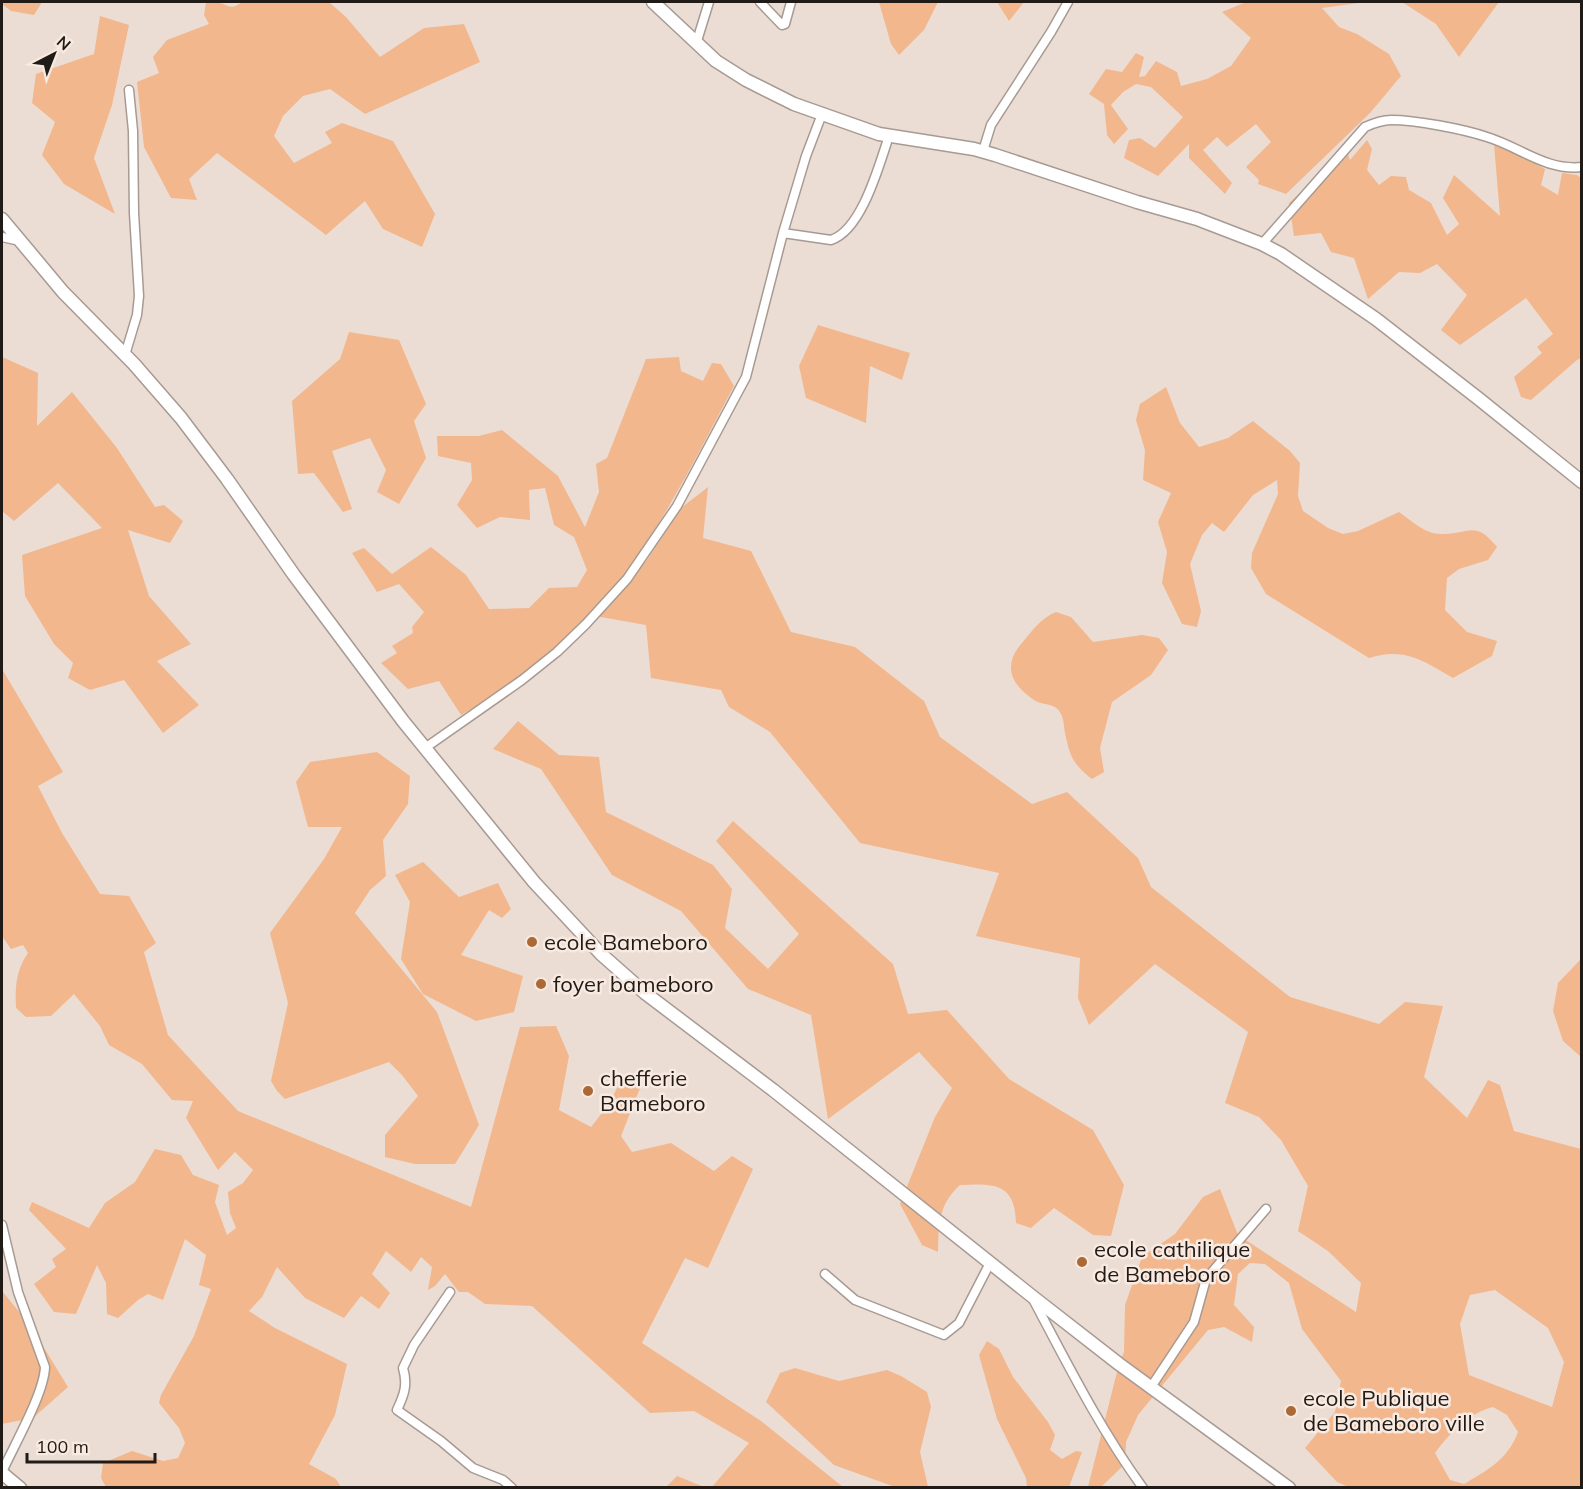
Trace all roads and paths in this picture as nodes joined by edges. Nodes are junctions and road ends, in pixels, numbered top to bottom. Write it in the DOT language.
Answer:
graph roads {
  1 [pos="653,2"];
  2 [pos="710,2"];
  3 [pos="759,2"];
  4 [pos="791,2"];
  5 [pos="1068,2"];
  6 [pos="696,44"];
  7 [pos="129,90"];
  8 [pos="822,114"];
  9 [pos="889,136"];
  10 [pos="983,151"];
  11 [pos="1581,167"];
  12 [pos="2,219"];
  13 [pos="783,233"];
  14 [pos="2,237"];
  15 [pos="20,241"];
  16 [pos="1262,244"];
  17 [pos="125,355"];
  18 [pos="1581,482"];
  19 [pos="425,748"];
  20 [pos="1266,1209"];
  21 [pos="2,1225"];
  22 [pos="990,1263"];
  23 [pos="825,1274"];
  24 [pos="450,1292"];
  25 [pos="1033,1298"];
  26 [pos="1151,1387"];
  27 [pos="2,1473"];
  28 [pos="21,1488"];
  29 [pos="512,1488"];
  30 [pos="1143,1488"];
  31 [pos="1288,1488"];
  1 -- 6 [label="street"];
  2 -- 6 [label="street"];
  3 -- 4 [label="street"];
  5 -- 10 [label="street"];
  6 -- 8 [label="street"];
  7 -- 17 [label="street"];
  8 -- 9 [label="street"];
  8 -- 13 [label="street"];
  9 -- 10 [label="street"];
  9 -- 13 [label="street"];
  10 -- 16 [label="street"];
  11 -- 16 [label="street"];
  12 -- 15 [label="street"];
  13 -- 19 [label="street"];
  14 -- 15 [label="street"];
  15 -- 17 [label="street"];
  16 -- 18 [label="street"];
  17 -- 19 [label="street"];
  19 -- 22 [label="street"];
  20 -- 26 [label="street"];
  21 -- 27 [label="street"];
  22 -- 23 [label="street"];
  22 -- 25 [label="street"];
  24 -- 29 [label="street"];
  25 -- 26 [label="street"];
  25 -- 30 [label="street"];
  26 -- 31 [label="street"];
  27 -- 28 [label="street"];
}
